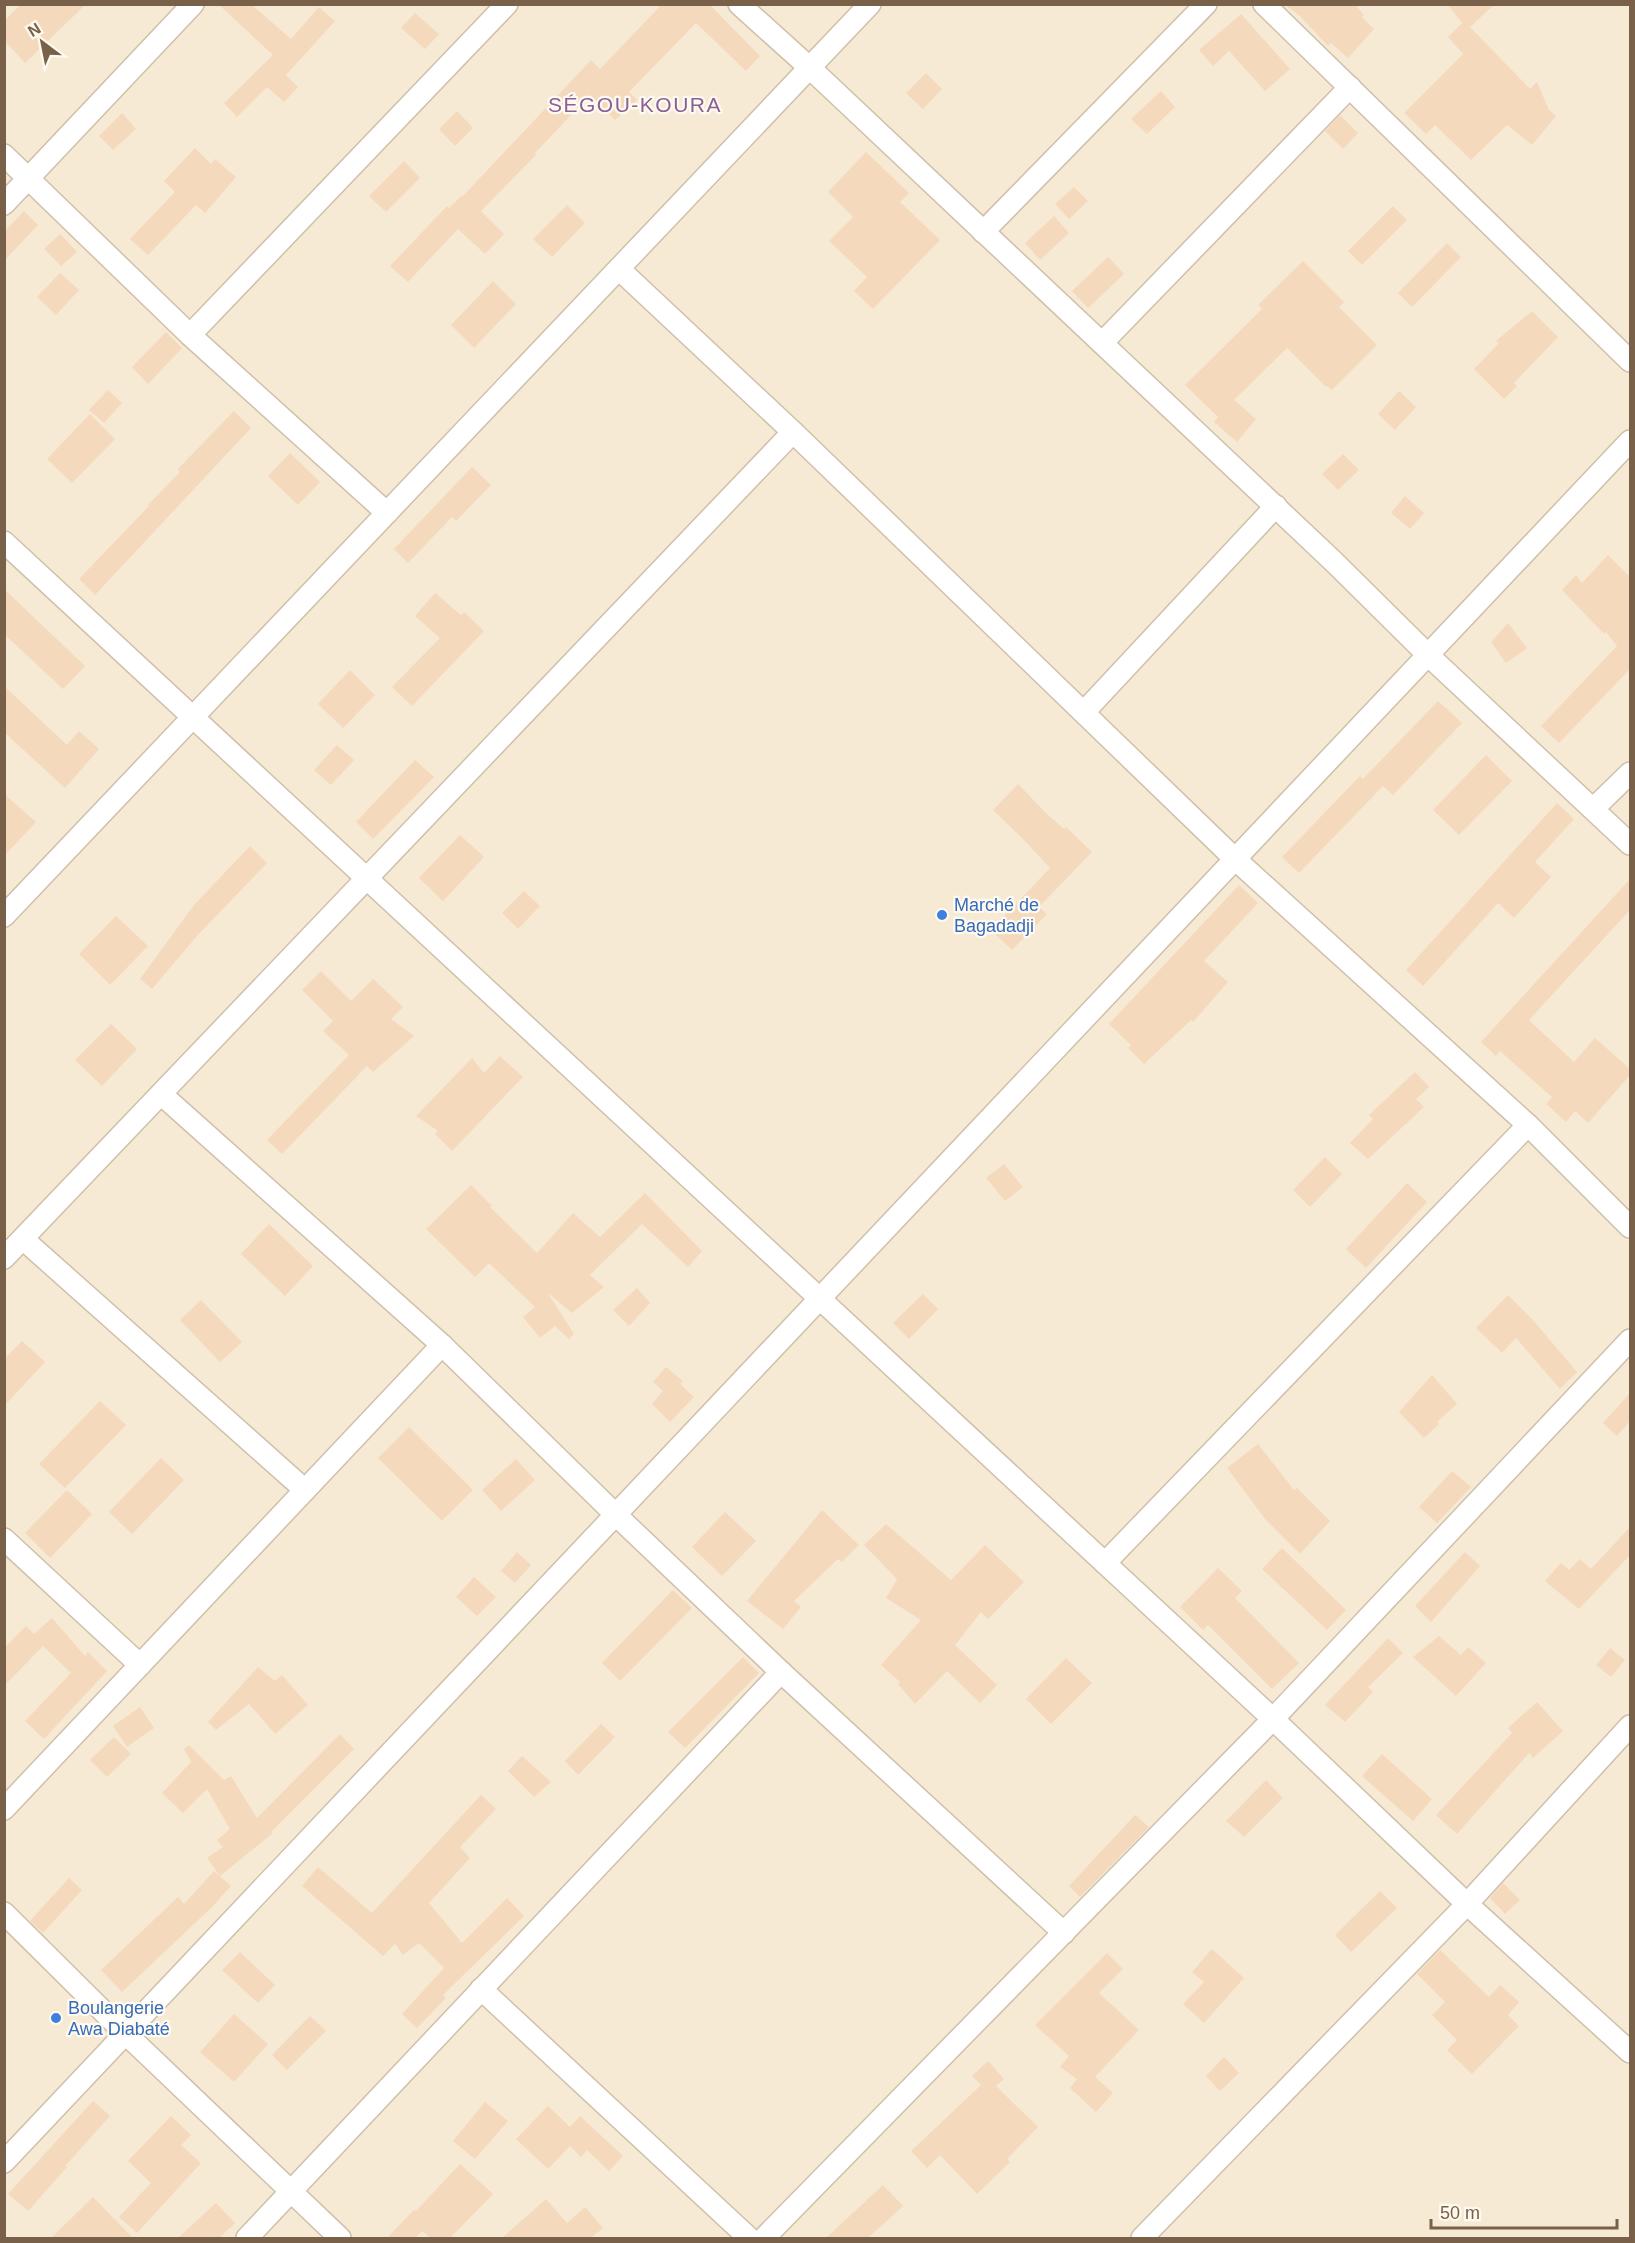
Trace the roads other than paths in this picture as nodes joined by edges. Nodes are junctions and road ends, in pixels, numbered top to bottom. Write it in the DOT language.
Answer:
graph roads {
  1 [pos="193,4"];
  2 [pos="507,4"];
  3 [pos="739,4"];
  4 [pos="870,4"];
  5 [pos="1206,4"];
  6 [pos="1264,4"];
  7 [pos="810,68"];
  8 [pos="1350,87"];
  9 [pos="4,155"];
  10 [pos="27,179"];
  11 [pos="4,204"];
  12 [pos="983,232"];
  13 [pos="619,269"];
  14 [pos="190,335"];
  15 [pos="1102,343"];
  16 [pos="1630,361"];
  17 [pos="793,432"];
  18 [pos="1630,441"];
  19 [pos="1276,506"];
  20 [pos="387,513"];
  21 [pos="5,545"];
  22 [pos="1428,655"];
  23 [pos="1084,712"];
  24 [pos="194,717"];
  25 [pos="1630,773"];
  26 [pos="1593,809"];
  27 [pos="1630,844"];
  28 [pos="1235,859"];
  29 [pos="366,878"];
  30 [pos="4,916"];
  31 [pos="161,1094"];
  32 [pos="1528,1125"];
  33 [pos="1630,1227"];
  34 [pos="23,1239"];
  35 [pos="4,1258"];
  36 [pos="819,1298"];
  37 [pos="1630,1340"];
  38 [pos="442,1345"];
  39 [pos="305,1490"];
  40 [pos="616,1515"];
  41 [pos="4,1539"];
  42 [pos="1105,1563"];
  43 [pos="140,1665"];
  44 [pos="781,1672"];
  45 [pos="1273,1719"];
  46 [pos="1630,1726"];
  47 [pos="4,1809"];
  48 [pos="1467,1904"];
  49 [pos="4,1913"];
  50 [pos="1064,1933"];
  51 [pos="481,1989"];
  52 [pos="126,2034"];
  53 [pos="1628,2045"];
  54 [pos="4,2162"];
  55 [pos="291,2191"];
  56 [pos="248,2238"];
  57 [pos="340,2238"];
  58 [pos="749,2238"];
  59 [pos="764,2238"];
  60 [pos="1142,2238"];
  1 -- 10 [label="street"];
  2 -- 14 [label="street"];
  3 -- 7 [label="street"];
  4 -- 7 [label="street"];
  5 -- 12 [label="street"];
  6 -- 8 [label="street"];
  7 -- 12 [label="street"];
  7 -- 13 [label="street"];
  8 -- 15 [label="street"];
  8 -- 16 [label="street"];
  9 -- 10 [label="street"];
  10 -- 11 [label="street"];
  10 -- 14 [label="street"];
  12 -- 15 [label="street"];
  13 -- 17 [label="street"];
  13 -- 20 [label="street"];
  14 -- 20 [label="street"];
  15 -- 19 [label="street"];
  17 -- 23 [label="street"];
  17 -- 29 [label="street"];
  18 -- 22 [label="street"];
  19 -- 22 [label="street"];
  19 -- 23 [label="street"];
  20 -- 24 [label="street"];
  21 -- 24 [label="street"];
  22 -- 26 [label="street"];
  22 -- 28 [label="street"];
  23 -- 28 [label="street"];
  24 -- 29 [label="street"];
  24 -- 30 [label="street"];
  25 -- 26 [label="street"];
  26 -- 27 [label="street"];
  28 -- 32 [label="street"];
  28 -- 36 [label="street"];
  29 -- 31 [label="street"];
  29 -- 36 [label="street"];
  31 -- 34 [label="street"];
  31 -- 38 [label="street"];
  32 -- 33 [label="street"];
  32 -- 42 [label="street"];
  34 -- 35 [label="street"];
  34 -- 39 [label="street"];
  36 -- 40 [label="street"];
  36 -- 42 [label="street"];
  37 -- 45 [label="street"];
  38 -- 39 [label="street"];
  38 -- 40 [label="street"];
  39 -- 43 [label="street"];
  40 -- 44 [label="street"];
  40 -- 52 [label="street"];
  41 -- 43 [label="street"];
  42 -- 45 [label="street"];
  43 -- 47 [label="street"];
  44 -- 50 [label="street"];
  44 -- 51 [label="street"];
  45 -- 48 [label="street"];
  45 -- 50 [label="street"];
  46 -- 48 [label="street"];
  48 -- 53 [label="street"];
  48 -- 60 [label="street"];
  49 -- 52 [label="street"];
  50 -- 59 [label="street"];
  51 -- 55 [label="street"];
  51 -- 58 [label="street"];
  52 -- 54 [label="street"];
  52 -- 55 [label="street"];
  55 -- 56 [label="street"];
  55 -- 57 [label="street"];
}
